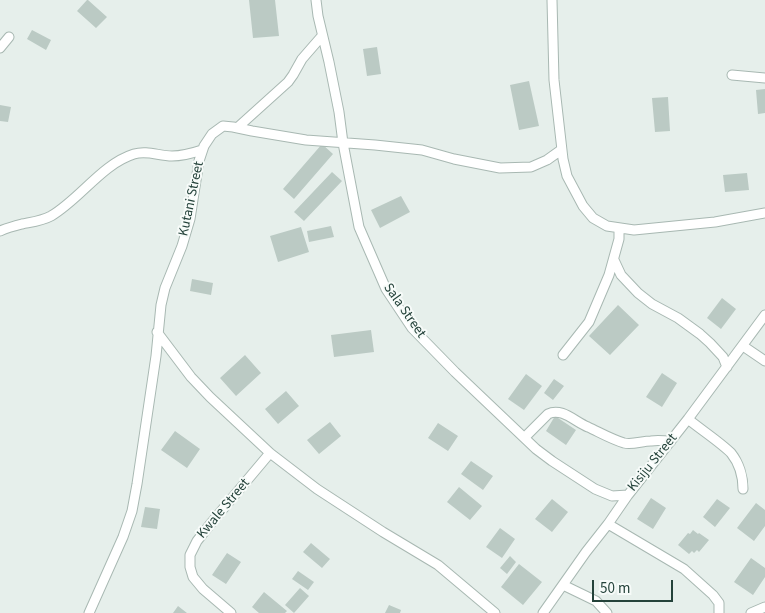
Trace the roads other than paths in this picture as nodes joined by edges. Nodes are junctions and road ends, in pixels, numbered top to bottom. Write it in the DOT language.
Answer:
graph roads {
  1 [pos="316,0"];
  2 [pos="552,0"];
  3 [pos="322,36"];
  4 [pos="9,37"];
  5 [pos="0,48"];
  6 [pos="732,75"];
  7 [pos="765,78"];
  8 [pos="237,128"];
  9 [pos="343,142"];
  10 [pos="202,150"];
  11 [pos="561,150"];
  12 [pos="765,213"];
  13 [pos="619,228"];
  14 [pos="0,231"];
  15 [pos="614,260"];
  16 [pos="765,316"];
  17 [pos="157,332"];
  18 [pos="743,346"];
  19 [pos="563,355"];
  20 [pos="765,361"];
  21 [pos="727,367"];
  22 [pos="688,419"];
  23 [pos="525,437"];
  24 [pos="671,441"];
  25 [pos="270,453"];
  26 [pos="743,489"];
  27 [pos="628,495"];
  28 [pos="608,524"];
  29 [pos="563,585"];
  30 [pos="765,608"];
  31 [pos="89,613"];
  32 [pos="231,613"];
  33 [pos="495,613"];
  34 [pos="543,613"];
  35 [pos="607,613"];
  36 [pos="719,613"];
  37 [pos="751,613"];
  1 -- 3 [label="street, Sala Street"];
  2 -- 11 [label="street"];
  3 -- 8 [label="street"];
  3 -- 9 [label="street, Sala Street"];
  4 -- 5 [label="street"];
  6 -- 7 [label="street"];
  8 -- 9 [label="street, Kutani Street"];
  8 -- 10 [label="street, Kutani Street"];
  9 -- 11 [label="street, Kutani Street"];
  9 -- 23 [label="street, Sala Street"];
  10 -- 14 [label="street"];
  10 -- 17 [label="street, Kutani Street"];
  11 -- 13 [label="street"];
  12 -- 13 [label="street"];
  13 -- 15 [label="street"];
  15 -- 19 [label="street"];
  15 -- 21 [label="street"];
  16 -- 18 [label="street, Kisiju Street"];
  17 -- 25 [label="street"];
  17 -- 31 [label="street, Kutani Street"];
  18 -- 20 [label="street"];
  18 -- 21 [label="street, Kisiju Street"];
  21 -- 22 [label="street, Kisiju Street"];
  22 -- 24 [label="street, Kisiju Street"];
  22 -- 26 [label="street"];
  23 -- 24 [label="street"];
  23 -- 27 [label="street, Sala Street"];
  24 -- 27 [label="street, Kisiju Street"];
  25 -- 32 [label="street, Kwale Street"];
  25 -- 33 [label="street"];
  27 -- 28 [label="street, Kisiju Street"];
  28 -- 29 [label="street, Kisiju Street"];
  28 -- 36 [label="street"];
  29 -- 34 [label="street, Kisiju Street"];
  29 -- 35 [label="street"];
  30 -- 37 [label="street"];
}
